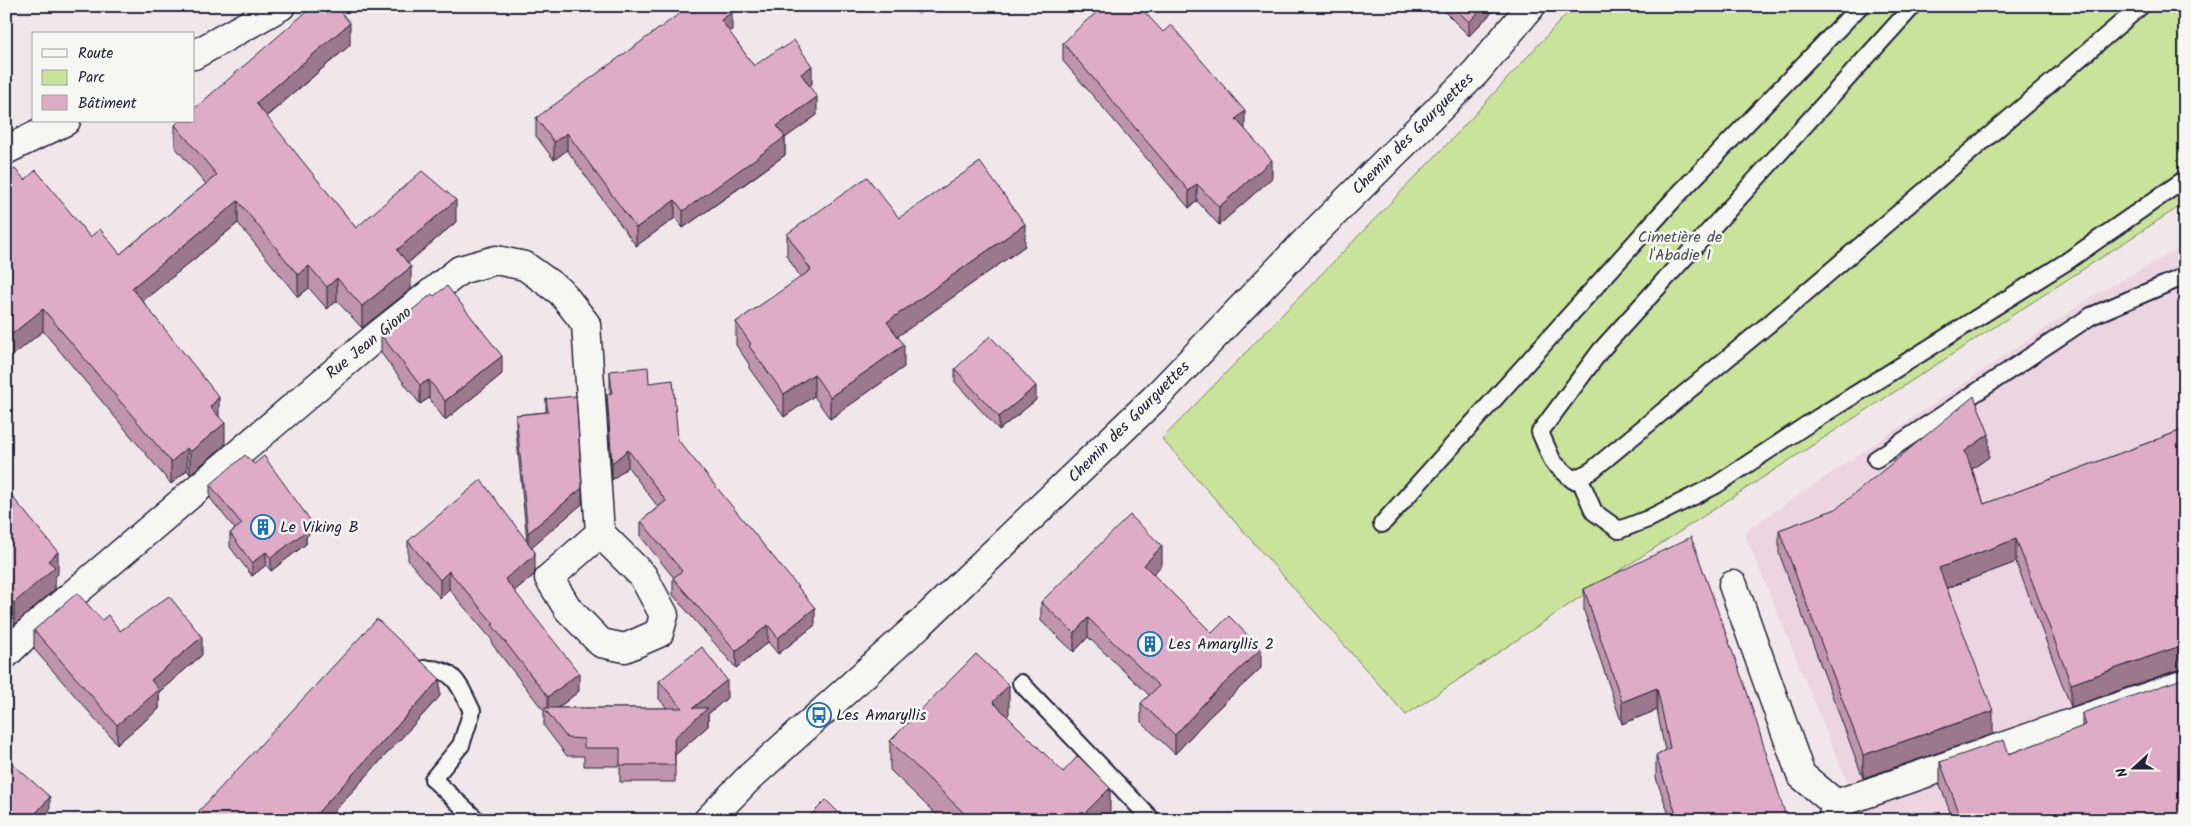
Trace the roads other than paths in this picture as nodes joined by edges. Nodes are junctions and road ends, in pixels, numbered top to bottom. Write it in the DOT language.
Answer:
graph roads {
  1 [pos="281,6"];
  2 [pos="1531,6"];
  3 [pos="1860,6"];
  4 [pos="1913,6"];
  5 [pos="2141,6"];
  6 [pos="195,54"];
  7 [pos="64,122"];
  8 [pos="6,150"];
  9 [pos="2185,179"];
  10 [pos="2185,276"];
  11 [pos="1876,459"];
  12 [pos="1579,477"];
  13 [pos="1382,524"];
  14 [pos="600,533"];
  15 [pos="1733,585"];
  16 [pos="9,646"];
  17 [pos="424,668"];
  18 [pos="1021,683"];
  19 [pos="2185,684"];
  20 [pos="1834,812"];
  21 [pos="477,820"];
  22 [pos="708,820"];
  23 [pos="1152,820"];
  1 -- 6 [label="street"];
  2 -- 22 [label="street, Chemin des Gourguettes"];
  3 -- 13 [label="lane"];
  4 -- 12 [label="lane"];
  5 -- 12 [label="lane"];
  7 -- 8 [label="street"];
  9 -- 12 [label="lane"];
  10 -- 11 [label="lane"];
  14 -- 16 [label="street, Rue Jean Giono"];
  15 -- 20 [label="street"];
  17 -- 21 [label="lane"];
  18 -- 23 [label="lane"];
  19 -- 20 [label="street"];
}
